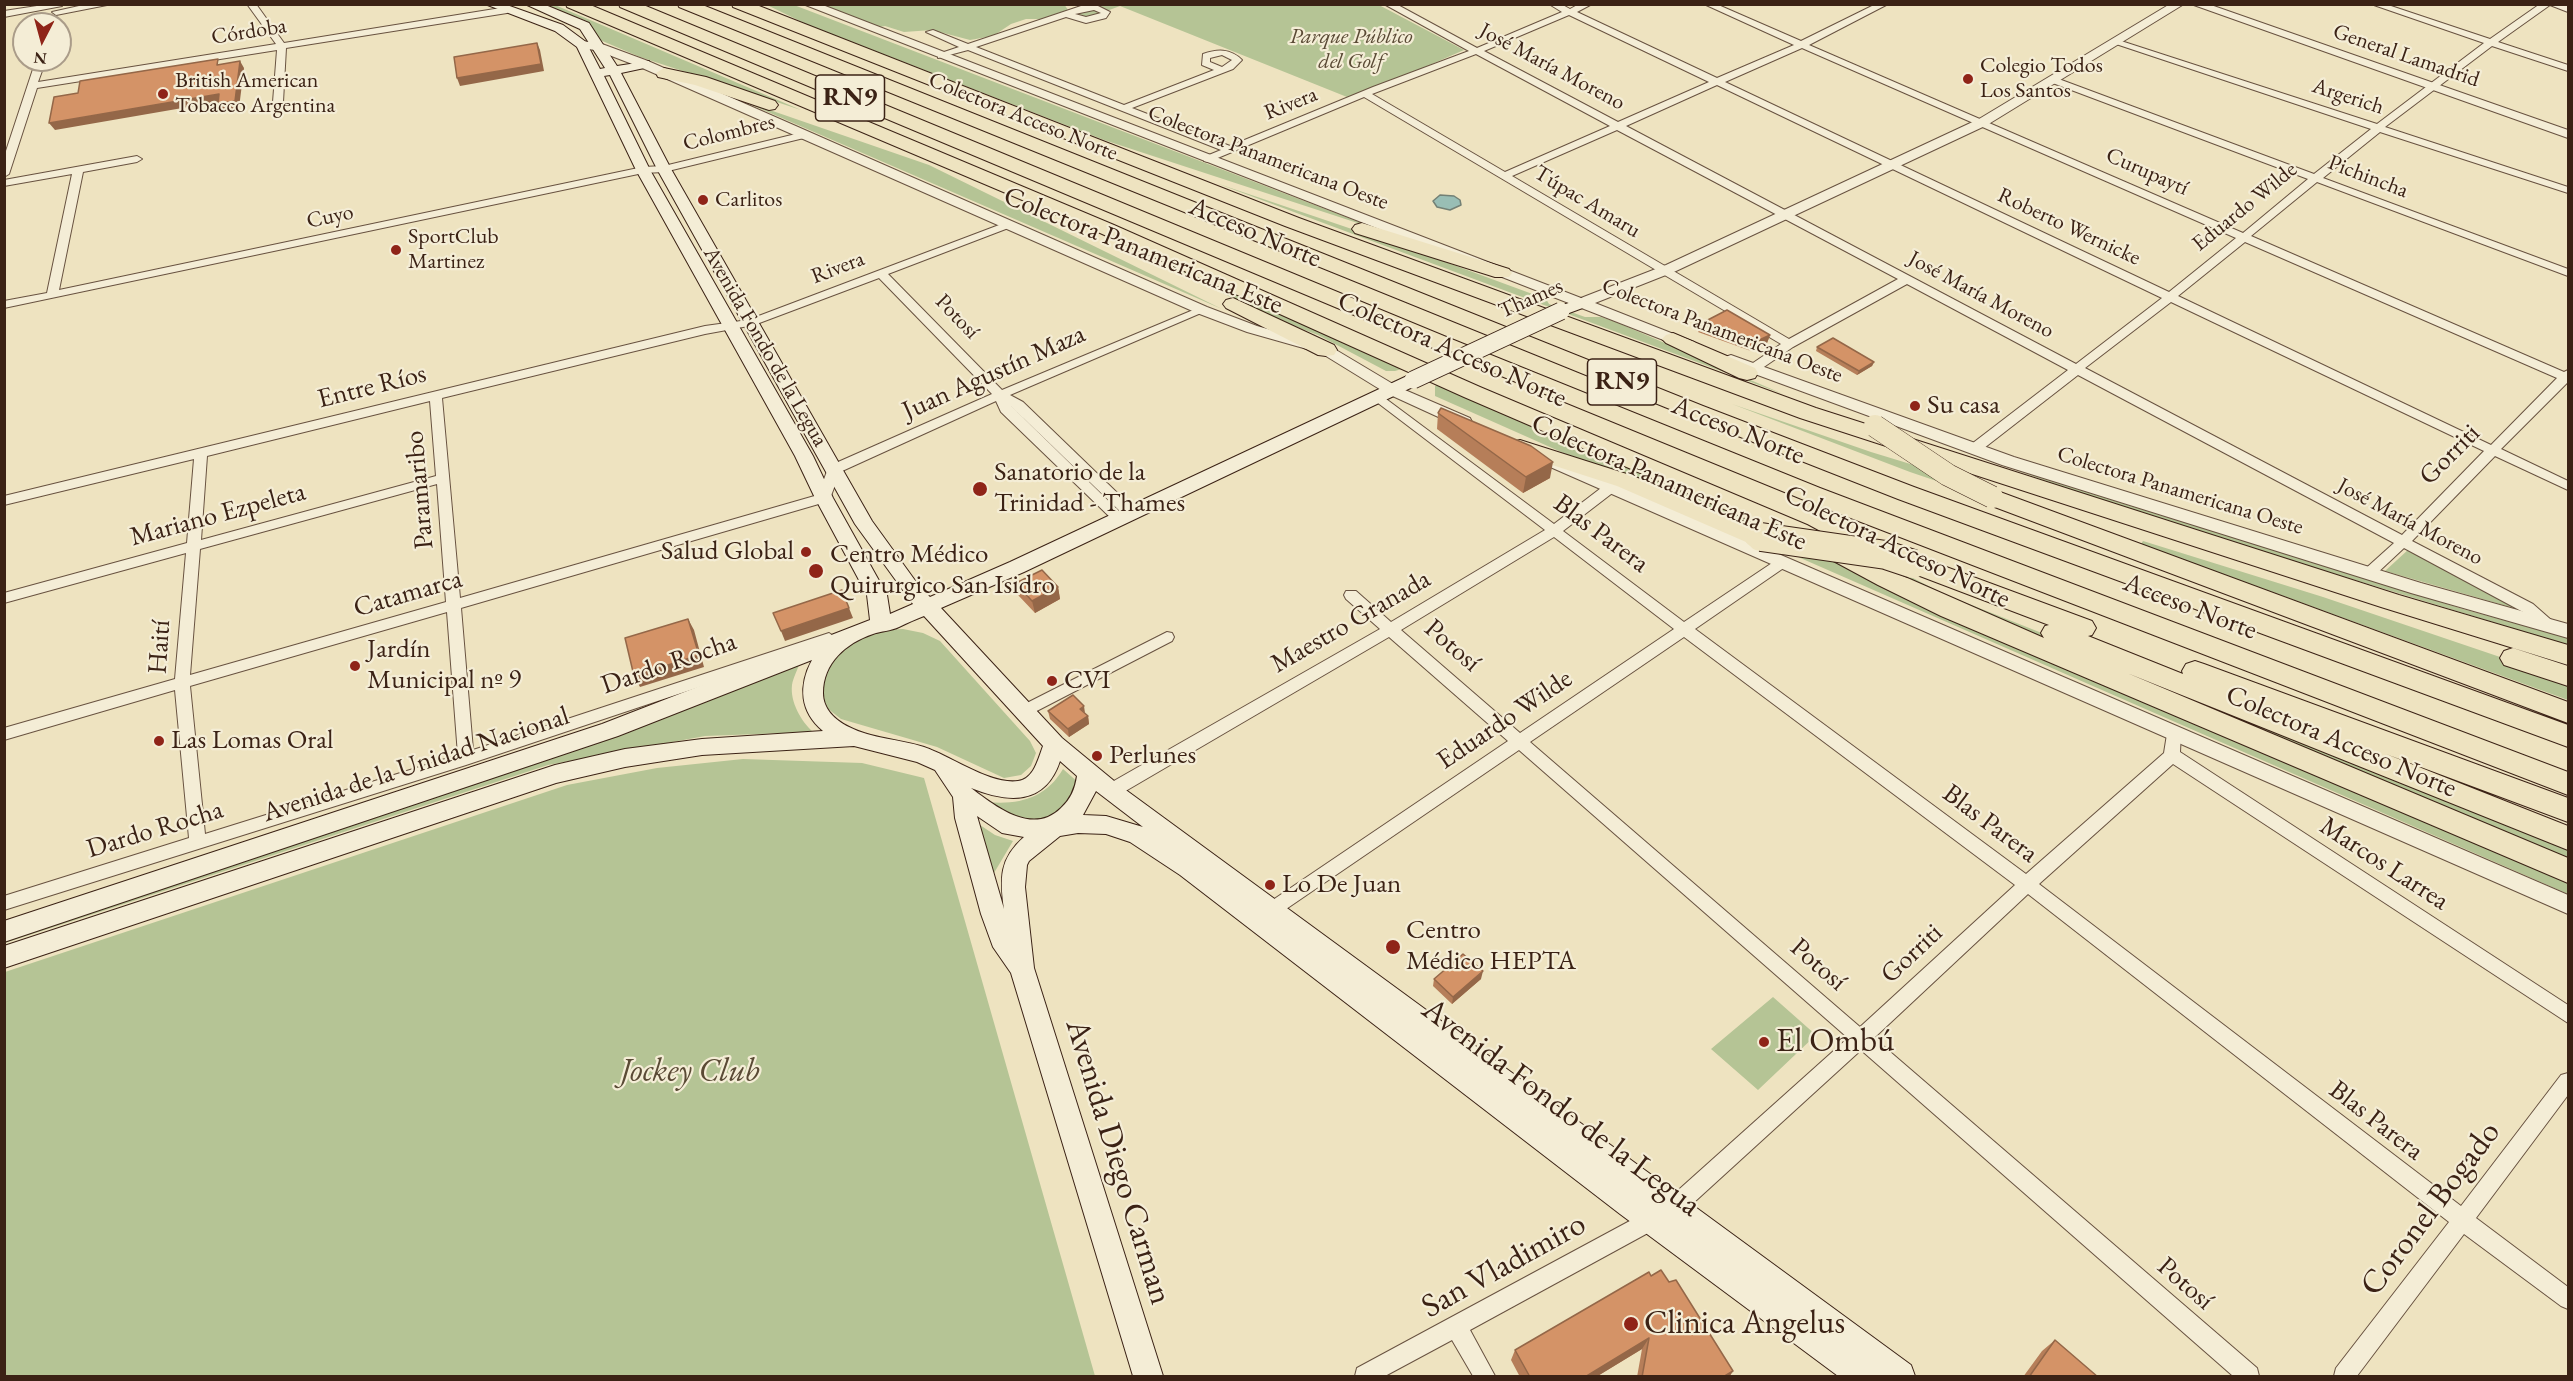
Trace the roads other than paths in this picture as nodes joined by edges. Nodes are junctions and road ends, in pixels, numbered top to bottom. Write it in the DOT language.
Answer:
graph roads {
  1 [pos="108,4"];
  2 [pos="250,4"];
  3 [pos="491,4"];
  4 [pos="531,4"];
  5 [pos="573,4"];
  6 [pos="626,4"];
  7 [pos="685,4"];
  8 [pos="739,4"];
  9 [pos="752,4"];
  10 [pos="808,4"];
  11 [pos="1388,4"];
  12 [pos="1553,4"];
  13 [pos="1588,4"];
  14 [pos="1708,4"];
  15 [pos="1860,4"];
  16 [pos="1884,4"];
  17 [pos="2179,4"];
  18 [pos="2196,4"];
  19 [pos="2375,4"];
  20 [pos="2547,4"];
  21 [pos="2554,4"];
  22 [pos="58,7"];
  23 [pos="2568,9"];
  24 [pos="507,10"];
  25 [pos="1873,10"];
  26 [pos="1570,12"];
  27 [pos="4,14"];
  28 [pos="1069,15"];
  29 [pos="807,31"];
  30 [pos="930,32"];
  31 [pos="2115,42"];
  32 [pos="2489,42"];
  33 [pos="1803,44"];
  34 [pos="582,45"];
  35 [pos="282,46"];
  36 [pos="598,46"];
  37 [pos="966,46"];
  38 [pos="1477,51"];
  39 [pos="941,56"];
  40 [pos="644,64"];
  41 [pos="2568,68"];
  42 [pos="612,70"];
  43 [pos="1222,70"];
  44 [pos="37,72"];
  45 [pos="664,73"];
  46 [pos="597,74"];
  47 [pos="2053,80"];
  48 [pos="1716,82"];
  49 [pos="33,86"];
  50 [pos="2433,87"];
  51 [pos="1365,94"];
  52 [pos="278,102"];
  53 [pos="1127,107"];
  54 [pos="1983,122"];
  55 [pos="1047,126"];
  56 [pos="1619,126"];
  57 [pos="2378,127"];
  58 [pos="2568,134"];
  59 [pos="804,135"];
  60 [pos="10,144"];
  61 [pos="1230,150"];
  62 [pos="137,159"];
  63 [pos="1208,159"];
  64 [pos="1892,165"];
  65 [pos="78,169"];
  66 [pos="664,169"];
  67 [pos="963,169"];
  68 [pos="643,171"];
  69 [pos="4,174"];
  70 [pos="1504,176"];
  71 [pos="1117,178"];
  72 [pos="2317,178"];
  73 [pos="4,183"];
  74 [pos="1075,190"];
  75 [pos="2568,190"];
  76 [pos="1786,215"];
  77 [pos="1007,225"];
  78 [pos="2244,236"];
  79 [pos="1664,271"];
  80 [pos="881,273"];
  81 [pos="1502,273"];
  82 [pos="2568,273"];
  83 [pos="1907,279"];
  84 [pos="51,295"];
  85 [pos="2170,296"];
  86 [pos="1582,303"];
  87 [pos="4,305"];
  88 [pos="1202,310"];
  89 [pos="750,323"];
  90 [pos="728,325"];
  91 [pos="1673,339"];
  92 [pos="1789,345"];
  93 [pos="1326,350"];
  94 [pos="1754,368"];
  95 [pos="2076,368"];
  96 [pos="2568,376"];
  97 [pos="1385,393"];
  98 [pos="1000,395"];
  99 [pos="436,396"];
  100 [pos="1478,428"];
  101 [pos="1514,444"];
  102 [pos="1974,449"];
  103 [pos="2493,450"];
  104 [pos="201,453"];
  105 [pos="834,469"];
  106 [pos="443,478"];
  107 [pos="2568,486"];
  108 [pos="1610,488"];
  109 [pos="824,498"];
  110 [pos="4,501"];
  111 [pos="1124,516"];
  112 [pos="1554,531"];
  113 [pos="2403,542"];
  114 [pos="194,546"];
  115 [pos="1783,562"];
  116 [pos="2369,573"];
  117 [pos="1351,595"];
  118 [pos="4,598"];
  119 [pos="454,606"];
  120 [pos="928,607"];
  121 [pos="881,625"];
  122 [pos="2551,626"];
  123 [pos="1391,629"];
  124 [pos="1684,629"];
  125 [pos="2568,631"];
  126 [pos="953,633"];
  127 [pos="1167,637"];
  128 [pos="841,641"];
  129 [pos="2568,656"];
  130 [pos="2568,676"];
  131 [pos="182,682"];
  132 [pos="1023,712"];
  133 [pos="2568,713"];
  134 [pos="2174,732"];
  135 [pos="4,734"];
  136 [pos="2568,736"];
  137 [pos="855,738"];
  138 [pos="1520,741"];
  139 [pos="1054,744"];
  140 [pos="2172,755"];
  141 [pos="466,759"];
  142 [pos="943,764"];
  143 [pos="1089,773"];
  144 [pos="2568,784"];
  145 [pos="1112,791"];
  146 [pos="964,795"];
  147 [pos="2568,810"];
  148 [pos="1050,830"];
  149 [pos="2568,838"];
  150 [pos="198,843"];
  151 [pos="2568,871"];
  152 [pos="2027,884"];
  153 [pos="4,903"];
  154 [pos="2568,905"];
  155 [pos="1264,916"];
  156 [pos="4,932"];
  157 [pos="4,957"];
  158 [pos="1022,968"];
  159 [pos="2568,1015"];
  160 [pos="1861,1038"];
  161 [pos="2568,1081"];
  162 [pos="1662,1215"];
  163 [pos="2461,1220"];
  164 [pos="2568,1299"];
  165 [pos="1457,1328"];
  166 [pos="1148,1377"];
  167 [pos="1365,1377"];
  168 [pos="1485,1377"];
  169 [pos="1862,1377"];
  170 [pos="1900,1377"];
  171 [pos="2249,1377"];
  172 [pos="2344,1377"];
  1 -- 22 [label="street"];
  2 -- 35 [label="street"];
  3 -- 24 [label="main road"];
  4 -- 36 [label="main road, Avenida Fondo de la Legua"];
  5 -- 67 [label="highway, Colectora Acceso Norte"];
  6 -- 74 [label="highway, Acceso Norte / RN9"];
  7 -- 71 [label="highway, Acceso Norte / RN9"];
  8 -- 29 [label="highway, Colectora Acceso Norte"];
  9 -- 29 [label="highway"];
  10 -- 39 [label="street, Colectora Panamericana Oeste"];
  11 -- 38 [label="street, José María Moreno"];
  12 -- 26 [label="street, Roberto Wernicke"];
  13 -- 26 [label="street, Rivera"];
  14 -- 33 [label="street, Curupaytí"];
  15 -- 25 [label="street"];
  16 -- 25 [label="street"];
  17 -- 31 [label="street, Thames"];
  18 -- 50 [label="street, General Lamadrid"];
  19 -- 32 [label="street"];
  20 -- 32 [label="street, Eduardo Wilde"];
  21 -- 23 [label="street"];
  22 -- 27 [label="street"];
  24 -- 34 [label="main road"];
  24 -- 35 [label="street, Córdoba"];
  25 -- 33 [label="street"];
  26 -- 38 [label="street, Rivera"];
  26 -- 48 [label="street, Roberto Wernicke"];
  28 -- 37 [label="street"];
  29 -- 55 [label="highway, Colectora Acceso Norte"];
  30 -- 37 [label="street"];
  31 -- 47 [label="street, Thames"];
  31 -- 57 [label="street, Argerich"];
  32 -- 41 [label="street"];
  32 -- 50 [label="street, Eduardo Wilde"];
  33 -- 48 [label="street"];
  33 -- 54 [label="street, Curupaytí"];
  34 -- 36 [label="street, Colectora Panamericana Este"];
  34 -- 46 [label="main road, Avenida Fondo de la Legua"];
  35 -- 49 [label="street, Córdoba"];
  35 -- 52 [label="street"];
  36 -- 40 [label="street, Colectora Panamericana Este"];
  36 -- 42 [label="main road, Avenida Fondo de la Legua"];
  37 -- 39 [label="street"];
  37 -- 53 [label="street"];
  38 -- 51 [label="street, Rivera"];
  38 -- 56 [label="street, José María Moreno"];
  39 -- 63 [label="street, Colectora Panamericana Oeste"];
  40 -- 42 [label="main road"];
  40 -- 45 [label="street, Colectora Panamericana Este"];
  42 -- 46 [label="main road"];
  42 -- 66 [label="main road, Avenida Fondo de la Legua"];
  43 -- 53 [label="street"];
  44 -- 49 [label="street"];
  45 -- 59 [label="street, Colectora Panamericana Este"];
  45 -- 67 [label="highway"];
  46 -- 68 [label="main road, Avenida Fondo de la Legua"];
  47 -- 54 [label="street, Thames"];
  47 -- 72 [label="street, Pichincha"];
  48 -- 56 [label="street"];
  48 -- 64 [label="street, Roberto Wernicke"];
  49 -- 60 [label="street"];
  50 -- 57 [label="street, Eduardo Wilde"];
  50 -- 58 [label="street, General Lamadrid"];
  51 -- 61 [label="street, Rivera"];
  51 -- 70 [label="street, Túpac Amaru"];
  53 -- 61 [label="street"];
  54 -- 64 [label="street, Thames"];
  54 -- 78 [label="street, Curupaytí"];
  55 -- 81 [label="highway"];
  55 -- 129 [label="highway, Colectora Acceso Norte"];
  56 -- 70 [label="street"];
  56 -- 76 [label="street, José María Moreno"];
  57 -- 72 [label="street, Eduardo Wilde"];
  57 -- 75 [label="street, Argerich"];
  59 -- 66 [label="street, Colombres"];
  59 -- 77 [label="street, Colectora Panamericana Este"];
  60 -- 69 [label="street"];
  61 -- 63 [label="street, Rivera"];
  62 -- 65 [label="street"];
  63 -- 81 [label="street, Colectora Panamericana Oeste"];
  64 -- 76 [label="street, Thames"];
  64 -- 85 [label="street, Roberto Wernicke"];
  65 -- 73 [label="street"];
  65 -- 84 [label="street"];
  66 -- 68 [label="street, Cuyo"];
  66 -- 89 [label="main road, Avenida Fondo de la Legua"];
  67 -- 93 [label="highway"];
  67 -- 151 [label="highway, Colectora Acceso Norte"];
  68 -- 84 [label="street, Cuyo"];
  68 -- 90 [label="main road, Avenida Fondo de la Legua"];
  70 -- 79 [label="street, Túpac Amaru"];
  71 -- 130 [label="highway"];
  71 -- 136 [label="highway, Acceso Norte / RN9"];
  72 -- 78 [label="street, Eduardo Wilde"];
  72 -- 82 [label="street, Pichincha"];
  74 -- 144 [label="highway, Acceso Norte / RN9"];
  74 -- 149 [label="highway"];
  76 -- 79 [label="street, Thames"];
  76 -- 83 [label="street, José María Moreno"];
  77 -- 80 [label="street, Rivera"];
  77 -- 88 [label="street, Colectora Panamericana Este"];
  78 -- 85 [label="street, Eduardo Wilde"];
  78 -- 96 [label="street, Curupaytí"];
  79 -- 86 [label="street, Thames"];
  79 -- 92 [label="street, Túpac Amaru"];
  80 -- 89 [label="street, Rivera"];
  80 -- 98 [label="street, Potosí"];
  81 -- 86 [label="street, Colectora Panamericana Oeste"];
  83 -- 92 [label="street"];
  83 -- 95 [label="street, José María Moreno"];
  84 -- 87 [label="street, Cuyo"];
  85 -- 95 [label="street, Eduardo Wilde"];
  85 -- 103 [label="street, Roberto Wernicke"];
  86 -- 91 [label="street, Colectora Panamericana Oeste"];
  86 -- 97 [label="main road, Thames, bridge"];
  88 -- 93 [label="street, Colectora Panamericana Este"];
  88 -- 98 [label="street, Juan Agustín Maza"];
  89 -- 90 [label="street, Entre Ríos"];
  89 -- 105 [label="main road, Avenida Fondo de la Legua"];
  90 -- 99 [label="street, Entre Ríos"];
  90 -- 109 [label="main road, Avenida Fondo de la Legua"];
  91 -- 94 [label="street, Colectora Panamericana Oeste"];
  91 -- 133 [label="highway, bridge"];
  92 -- 94 [label="street"];
  93 -- 97 [label="street, Colectora Panamericana Este"];
  94 -- 102 [label="street, Colectora Panamericana Oeste"];
  95 -- 102 [label="street, Eduardo Wilde"];
  95 -- 113 [label="street, José María Moreno"];
  96 -- 103 [label="street, Gorriti"];
  97 -- 100 [label="street, Colectora Panamericana Este"];
  97 -- 111 [label="main road, Thames"];
  97 -- 112 [label="street, Blas Parera"];
  98 -- 105 [label="street, Juan Agustín Maza"];
  98 -- 111 [label="street, Potosí"];
  99 -- 104 [label="street, Entre Ríos"];
  99 -- 106 [label="street, Paramaribo"];
  101 -- 108 [label="street, Colectora Panamericana Este"];
  101 -- 147 [label="highway, bridge"];
  102 -- 116 [label="street, Colectora Panamericana Oeste"];
  103 -- 107 [label="street, Roberto Wernicke"];
  103 -- 113 [label="street, Gorriti"];
  104 -- 110 [label="street, Entre Ríos"];
  104 -- 114 [label="street, Haití"];
  105 -- 109 [label="street"];
  105 -- 120 [label="main road, Avenida Fondo de la Legua"];
  106 -- 114 [label="street, Mariano Ezpeleta"];
  106 -- 119 [label="street, Paramaribo"];
  108 -- 112 [label="street, Maestro Granada"];
  108 -- 115 [label="street, Colectora Panamericana Este"];
  109 -- 119 [label="street, Catamarca"];
  109 -- 121 [label="main road, Avenida Fondo de la Legua"];
  111 -- 120 [label="main road, Thames"];
  112 -- 123 [label="street, Maestro Granada"];
  112 -- 124 [label="street, Blas Parera"];
  113 -- 116 [label="street, Gorriti"];
  113 -- 122 [label="street, José María Moreno"];
  114 -- 118 [label="street, Mariano Ezpeleta"];
  114 -- 131 [label="street, Haití"];
  115 -- 124 [label="street, Eduardo Wilde"];
  115 -- 134 [label="street, Colectora Panamericana Este"];
  116 -- 122 [label="street, Colectora Panamericana Oeste"];
  117 -- 123 [label="street, Potosí"];
  119 -- 131 [label="street, Catamarca"];
  119 -- 141 [label="street, Paramaribo"];
  120 -- 121 [label="main road, Thames"];
  120 -- 126 [label="main road, Avenida Fondo de la Legua"];
  121 -- 126 [label="main road"];
  121 -- 128 [label="main road, Avenida de la Unidad Nacional"];
  121 -- 141 [label="street, Dardo Rocha"];
  122 -- 125 [label="street, Colectora Panamericana Oeste"];
  123 -- 138 [label="street, Potosí"];
  123 -- 145 [label="street, Maestro Granada"];
  124 -- 138 [label="street, Eduardo Wilde"];
  124 -- 152 [label="street, Blas Parera"];
  126 -- 132 [label="main road, Avenida Fondo de la Legua"];
  127 -- 132 [label="street"];
  128 -- 137 [label="main road"];
  128 -- 156 [label="main road, Avenida de la Unidad Nacional"];
  131 -- 135 [label="street, Catamarca"];
  131 -- 150 [label="street, Haití"];
  132 -- 139 [label="main road, Avenida Fondo de la Legua"];
  134 -- 140 [label="street"];
  134 -- 154 [label="street, Colectora Panamericana Este"];
  137 -- 142 [label="main road"];
  137 -- 157 [label="main road, Avenida de la Unidad Nacional"];
  138 -- 155 [label="street, Eduardo Wilde"];
  138 -- 160 [label="street, Potosí"];
  139 -- 142 [label="main road"];
  139 -- 143 [label="main road, Avenida Fondo de la Legua"];
  140 -- 152 [label="street, Gorriti"];
  140 -- 159 [label="street, Marcos Larrea"];
  141 -- 150 [label="street, Dardo Rocha"];
  142 -- 146 [label="main road, Avenida Fondo de la Legua"];
  143 -- 145 [label="main road, Avenida Fondo de la Legua"];
  143 -- 148 [label="main road, Avenida Diego Carman"];
  145 -- 155 [label="main road, Avenida Fondo de la Legua"];
  146 -- 148 [label="main road, Avenida Fondo de la Legua"];
  146 -- 158 [label="main road, Avenida Diego Carman"];
  148 -- 155 [label="main road, Avenida Fondo de la Legua"];
  148 -- 158 [label="main road, Avenida Diego Carman"];
  150 -- 153 [label="street, Dardo Rocha"];
  152 -- 160 [label="street, Gorriti"];
  152 -- 163 [label="street, Blas Parera"];
  155 -- 162 [label="main road, Avenida Fondo de la Legua"];
  158 -- 166 [label="main road, Avenida Diego Carman"];
  160 -- 162 [label="street, Gorriti"];
  160 -- 171 [label="street, Potosí"];
  161 -- 163 [label="street, Coronel Bogado"];
  162 -- 165 [label="street, San Vladimiro"];
  162 -- 169 [label="main road, Avenida Fondo de la Legua"];
  162 -- 170 [label="main road, Avenida Fondo de la Legua"];
  163 -- 164 [label="street, Blas Parera"];
  163 -- 172 [label="street, Coronel Bogado"];
  165 -- 167 [label="street, San Vladimiro"];
  165 -- 168 [label="street"];
}
